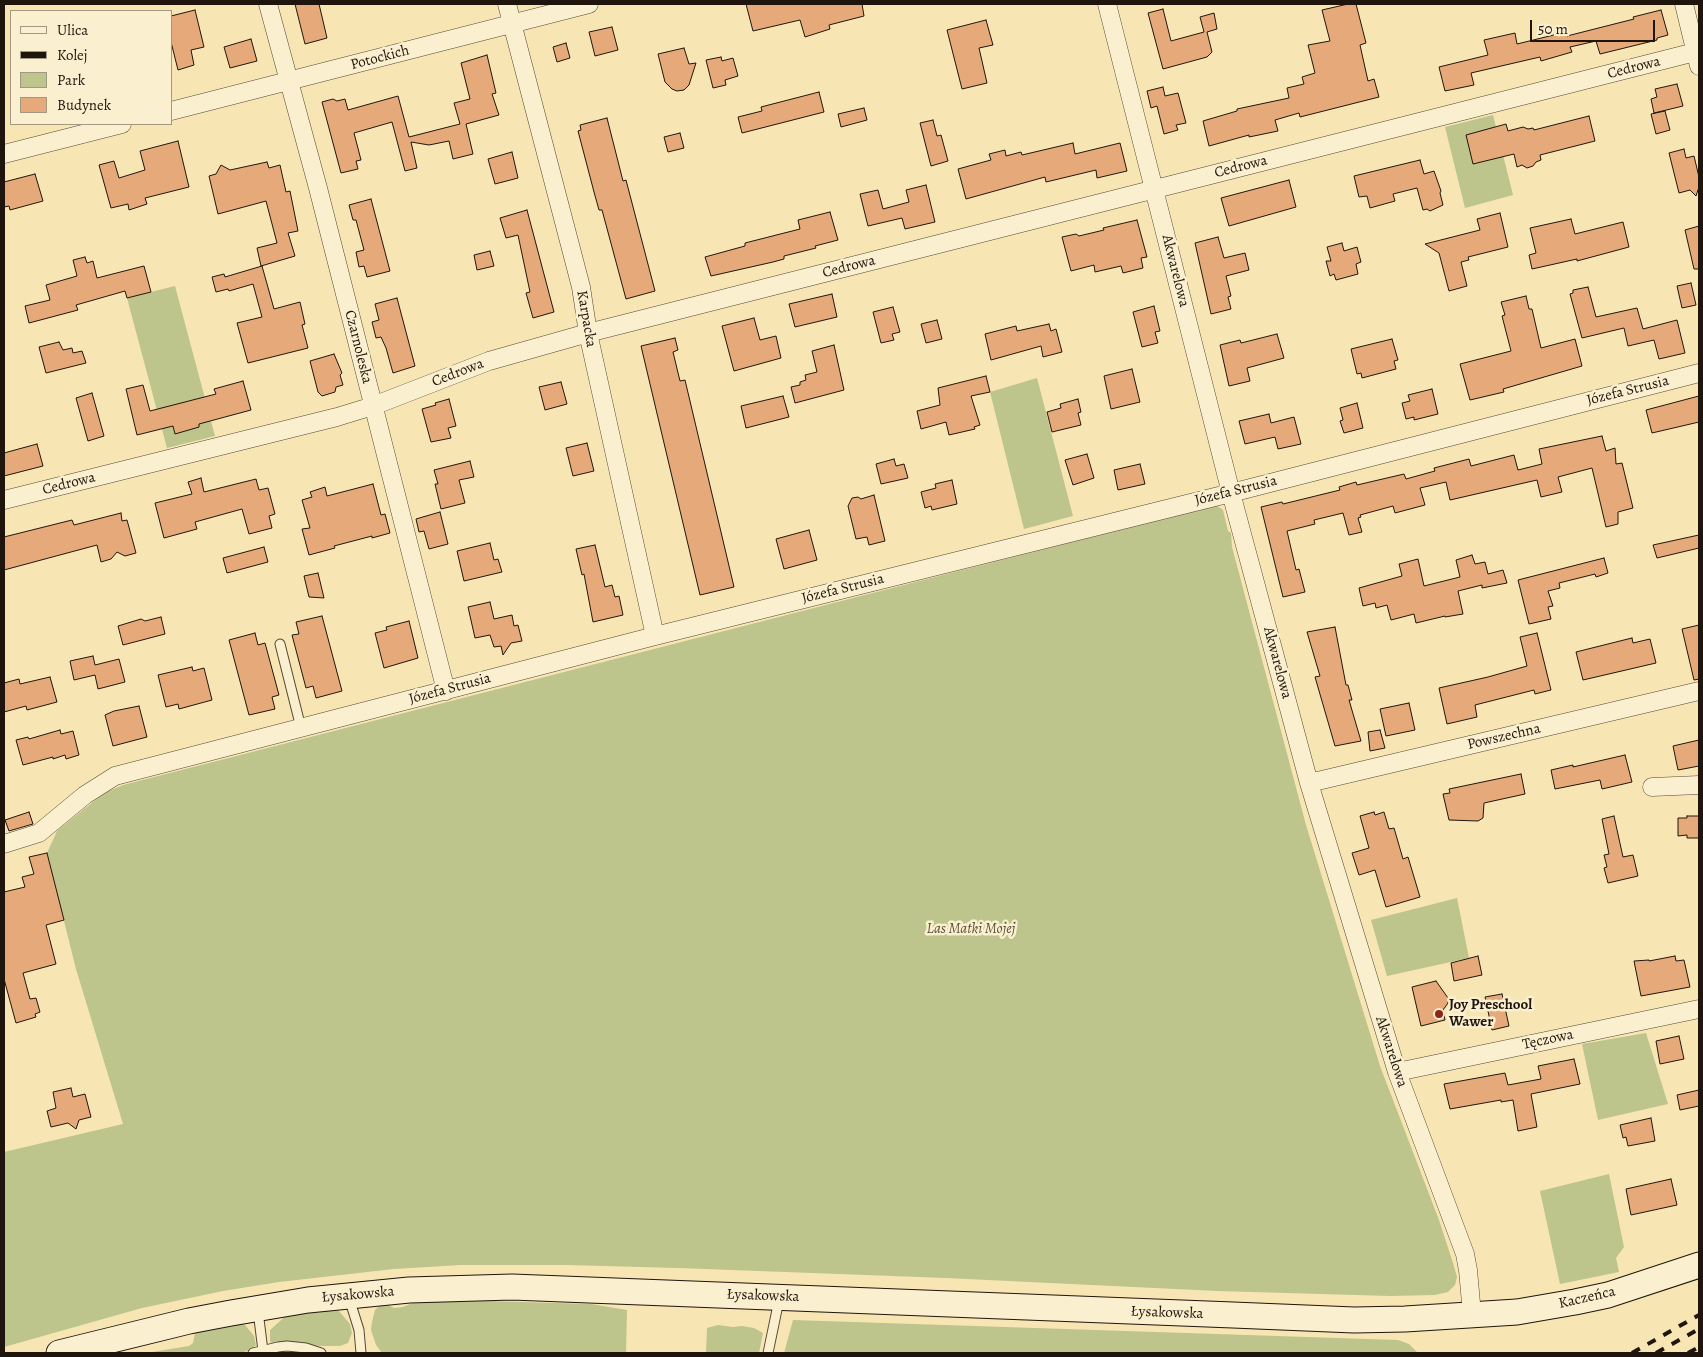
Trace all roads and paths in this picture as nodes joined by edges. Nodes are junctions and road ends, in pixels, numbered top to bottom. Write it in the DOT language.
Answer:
graph roads {
  1 [pos="268,4"];
  2 [pos="507,4"];
  3 [pos="590,4"];
  4 [pos="1107,4"];
  5 [pos="1684,4"];
  6 [pos="513,23"];
  7 [pos="1698,57"];
  8 [pos="289,82"];
  9 [pos="172,111"];
  10 [pos="118,125"];
  11 [pos="4,154"];
  12 [pos="1155,189"];
  13 [pos="588,333"];
  14 [pos="1699,373"];
  15 [pos="373,406"];
  16 [pos="1231,493"];
  17 [pos="4,500"];
  18 [pos="655,636"];
  19 [pos="280,644"];
  20 [pos="1699,690"];
  21 [pos="446,691"];
  22 [pos="302,728"];
  23 [pos="1309,783"];
  24 [pos="1699,784"];
  25 [pos="1652,787"];
  26 [pos="4,844"];
  27 [pos="1699,1009"];
  28 [pos="1397,1072"];
  29 [pos="1699,1264"];
  30 [pos="349,1295"];
  31 [pos="780,1297"];
  32 [pos="257,1308"];
  33 [pos="1472,1314"];
  34 [pos="263,1350"];
  35 [pos="59,1353"];
  36 [pos="253,1353"];
  37 [pos="321,1353"];
  38 [pos="361,1353"];
  39 [pos="768,1353"];
  1 -- 8 [label="street, Czarnoleska"];
  2 -- 6 [label="street, Karpacka"];
  3 -- 6 [label="street, Potockich"];
  4 -- 12 [label="street, Akwarelowa"];
  5 -- 7 [label="street"];
  6 -- 8 [label="street, Potockich"];
  6 -- 13 [label="street, Karpacka"];
  7 -- 12 [label="street, Cedrowa"];
  8 -- 9 [label="street, Potockich"];
  8 -- 15 [label="street, Czarnoleska"];
  10 -- 11 [label="street"];
  12 -- 13 [label="street, Cedrowa"];
  12 -- 16 [label="street, Akwarelowa"];
  13 -- 15 [label="street, Cedrowa"];
  13 -- 18 [label="street, Karpacka"];
  14 -- 16 [label="street, Józefa Strusia"];
  15 -- 17 [label="street, Cedrowa"];
  15 -- 21 [label="street, Czarnoleska"];
  16 -- 18 [label="street, Józefa Strusia"];
  16 -- 23 [label="street, Akwarelowa"];
  18 -- 21 [label="street, Józefa Strusia"];
  19 -- 22 [label="lane"];
  20 -- 23 [label="street, Powszechna"];
  21 -- 22 [label="street, Józefa Strusia"];
  22 -- 26 [label="street, Józefa Strusia"];
  23 -- 28 [label="street, Akwarelowa"];
  24 -- 25 [label="street"];
  27 -- 28 [label="street, Tęczowa"];
  28 -- 33 [label="street, Akwarelowa"];
  29 -- 33 [label="street, Kaczeńca"];
  30 -- 31 [label="street, Łysakowska"];
  30 -- 32 [label="street, Łysakowska"];
  30 -- 38 [label="lane"];
  31 -- 33 [label="street, Łysakowska"];
  31 -- 39 [label="lane"];
  32 -- 34 [label="lane"];
  32 -- 35 [label="street, Łysakowska"];
  34 -- 36 [label="lane"];
  34 -- 37 [label="lane"];
}
